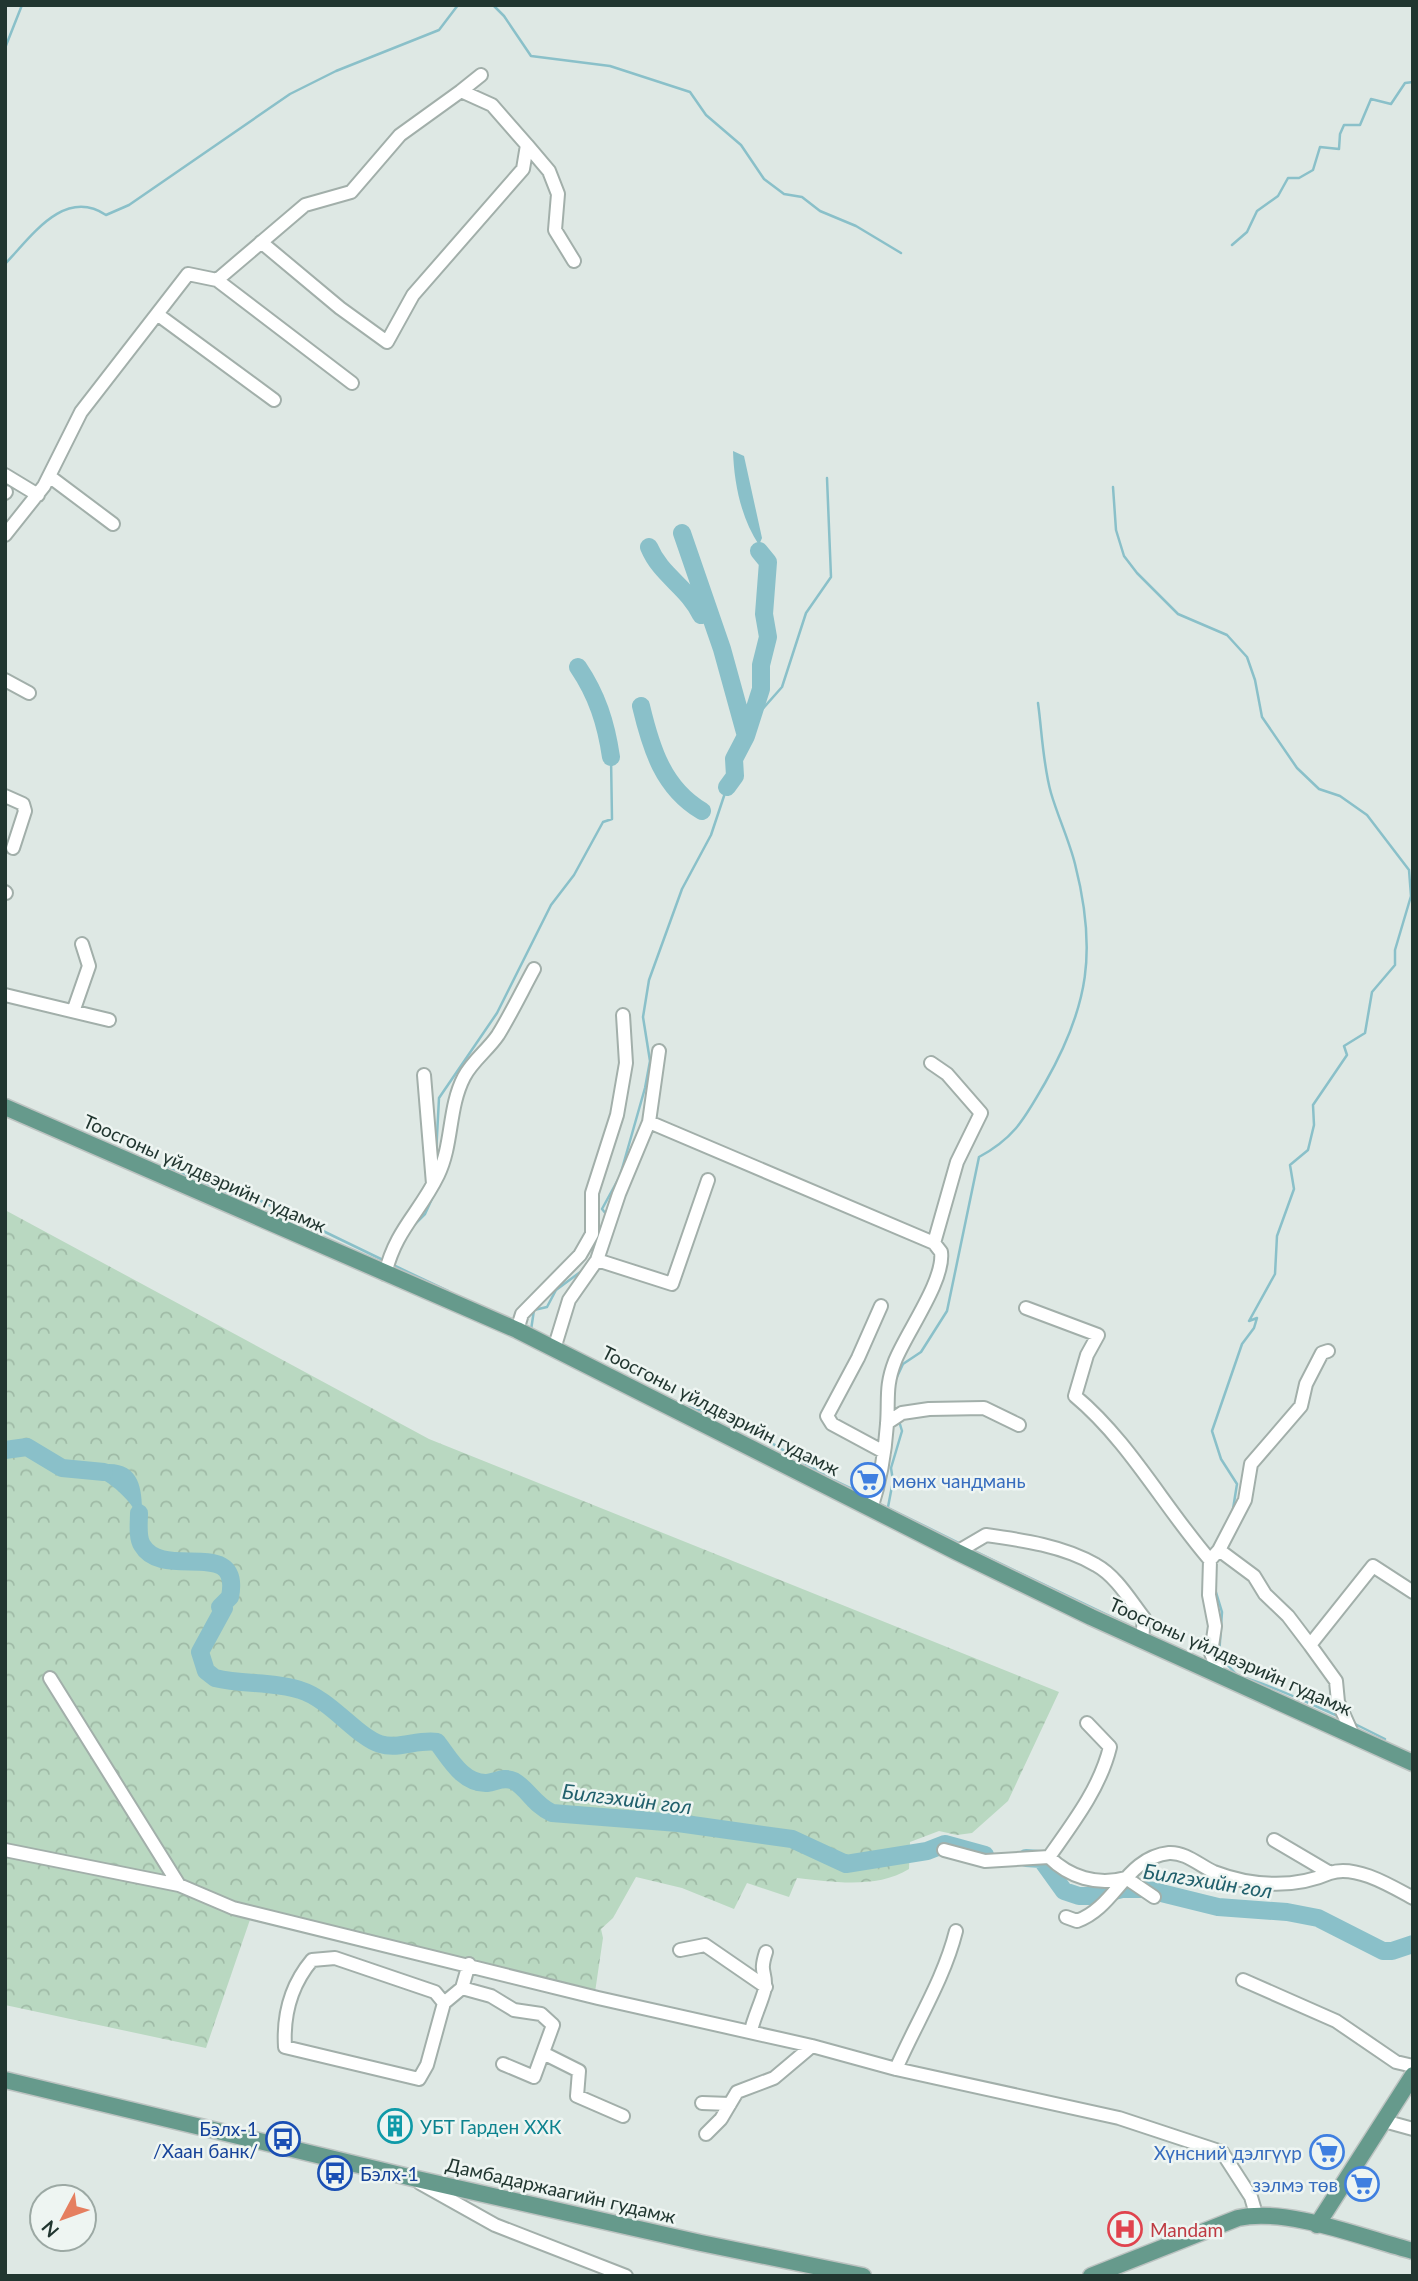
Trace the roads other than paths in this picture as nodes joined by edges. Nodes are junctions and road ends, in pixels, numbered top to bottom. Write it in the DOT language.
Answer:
graph roads {
  1 [pos="481,75"];
  2 [pos="461,91"];
  3 [pos="527,145"];
  4 [pos="261,242"];
  5 [pos="574,261"];
  6 [pos="217,280"];
  7 [pos="156,314"];
  8 [pos="352,383"];
  9 [pos="274,400"];
  10 [pos="5,475"];
  11 [pos="49,476"];
  12 [pos="38,495"];
  13 [pos="113,524"];
  14 [pos="5,536"];
  15 [pos="5,680"];
  16 [pos="29,693"];
  17 [pos="5,796"];
  18 [pos="13,848"];
  19 [pos="82,944"];
  20 [pos="534,969"];
  21 [pos="5,995"];
  22 [pos="74,1009"];
  23 [pos="623,1015"];
  24 [pos="109,1020"];
  25 [pos="659,1051"];
  26 [pos="931,1063"];
  27 [pos="424,1075"];
  28 [pos="5,1107"];
  29 [pos="649,1122"];
  30 [pos="708,1180"];
  31 [pos="433,1185"];
  32 [pos="934,1243"];
  33 [pos="597,1260"];
  34 [pos="385,1274"];
  35 [pos="881,1306"];
  36 [pos="1026,1308"];
  37 [pos="517,1330"];
  38 [pos="554,1349"];
  39 [pos="1328,1351"];
  40 [pos="887,1423"];
  41 [pos="1019,1425"];
  42 [pos="884,1452"];
  43 [pos="871,1509"];
  44 [pos="957,1552"];
  45 [pos="1214,1555"];
  46 [pos="1413,1592"];
  47 [pos="1142,1640"];
  48 [pos="1310,1645"];
  49 [pos="1220,1676"];
  50 [pos="50,1678"];
  51 [pos="1087,1723"];
  52 [pos="1352,1733"];
  53 [pos="1413,1763"];
  54 [pos="1273,1840"];
  55 [pos="5,1850"];
  56 [pos="944,1850"];
  57 [pos="1049,1857"];
  58 [pos="1330,1873"];
  59 [pos="1123,1882"];
  60 [pos="178,1885"];
  61 [pos="1154,1897"];
  62 [pos="1413,1898"];
  63 [pos="1066,1917"];
  64 [pos="956,1931"];
  65 [pos="680,1950"];
  66 [pos="766,1952"];
  67 [pos="469,1964"];
  68 [pos="1243,1980"];
  69 [pos="765,1987"];
  70 [pos="462,1989"];
  71 [pos="444,2003"];
  72 [pos="751,2031"];
  73 [pos="812,2046"];
  74 [pos="543,2053"];
  75 [pos="503,2064"];
  76 [pos="1413,2066"];
  77 [pos="896,2069"];
  78 [pos="1413,2075"];
  79 [pos="5,2080"];
  80 [pos="702,2103"];
  81 [pos="730,2104"];
  82 [pos="623,2116"];
  83 [pos="1384,2121"];
  84 [pos="1413,2129"];
  85 [pos="706,2134"];
  86 [pos="405,2175"];
  87 [pos="1256,2214"];
  88 [pos="1317,2225"];
  89 [pos="1413,2251"];
  90 [pos="626,2276"];
  91 [pos="863,2276"];
  92 [pos="1091,2276"];
  1 -- 2 [label="street"];
  2 -- 3 [label="street"];
  2 -- 4 [label="street"];
  3 -- 4 [label="street"];
  3 -- 5 [label="street"];
  4 -- 6 [label="street"];
  6 -- 7 [label="street"];
  6 -- 8 [label="street"];
  7 -- 9 [label="street"];
  7 -- 11 [label="street"];
  10 -- 12 [label="street"];
  11 -- 12 [label="street"];
  11 -- 13 [label="street"];
  12 -- 14 [label="street"];
  15 -- 16 [label="street"];
  17 -- 18 [label="street"];
  19 -- 22 [label="street"];
  20 -- 31 [label="street"];
  21 -- 22 [label="street"];
  22 -- 24 [label="street"];
  23 -- 37 [label="street"];
  25 -- 29 [label="street"];
  26 -- 32 [label="street"];
  27 -- 31 [label="street"];
  28 -- 34 [label="main road, Тоосгоны үйлдвэрийн гудамж"];
  29 -- 32 [label="street"];
  29 -- 33 [label="street"];
  30 -- 33 [label="street"];
  31 -- 34 [label="street"];
  32 -- 40 [label="street"];
  33 -- 38 [label="street"];
  34 -- 37 [label="main road, Тоосгоны үйлдвэрийн гудамж"];
  35 -- 42 [label="street"];
  36 -- 45 [label="street"];
  37 -- 38 [label="main road, Тоосгоны үйлдвэрийн гудамж"];
  38 -- 43 [label="main road, Тоосгоны үйлдвэрийн гудамж"];
  39 -- 45 [label="street"];
  40 -- 41 [label="street"];
  40 -- 42 [label="street"];
  42 -- 43 [label="street"];
  43 -- 44 [label="main road, Тоосгоны үйлдвэрийн гудамж"];
  44 -- 47 [label="main road, Тоосгоны үйлдвэрийн гудамж"];
  44 -- 47 [label="street"];
  45 -- 48 [label="street"];
  45 -- 49 [label="street"];
  46 -- 48 [label="street"];
  47 -- 49 [label="main road, Тоосгоны үйлдвэрийн гудамж"];
  48 -- 52 [label="street"];
  49 -- 52 [label="main road, Тоосгоны үйлдвэрийн гудамж"];
  50 -- 60 [label="street"];
  51 -- 57 [label="street"];
  52 -- 53 [label="main road, Тоосгоны үйлдвэрийн гудамж"];
  54 -- 58 [label="street"];
  55 -- 60 [label="street"];
  56 -- 57 [label="street"];
  57 -- 59 [label="street"];
  58 -- 59 [label="street"];
  58 -- 62 [label="street"];
  59 -- 61 [label="street"];
  59 -- 63 [label="street"];
  60 -- 67 [label="street"];
  64 -- 77 [label="street"];
  65 -- 69 [label="street"];
  66 -- 69 [label="street"];
  67 -- 70 [label="street"];
  67 -- 72 [label="street"];
  68 -- 76 [label="street"];
  69 -- 72 [label="street"];
  70 -- 71 [label="street"];
  70 -- 74 [label="street"];
  71 -- 71 [label="street"];
  72 -- 73 [label="street"];
  73 -- 77 [label="street"];
  73 -- 81 [label="street"];
  74 -- 75 [label="street"];
  74 -- 82 [label="street"];
  77 -- 87 [label="street"];
  78 -- 83 [label="main road"];
  79 -- 86 [label="main road, Дамбадаржаагийн гудамж"];
  80 -- 81 [label="street"];
  81 -- 85 [label="street"];
  83 -- 84 [label="street"];
  83 -- 88 [label="main road"];
  86 -- 90 [label="street"];
  86 -- 91 [label="main road, Дамбадаржаагийн гудамж"];
  87 -- 88 [label="main road"];
  87 -- 92 [label="main road"];
  88 -- 89 [label="main road"];
}
